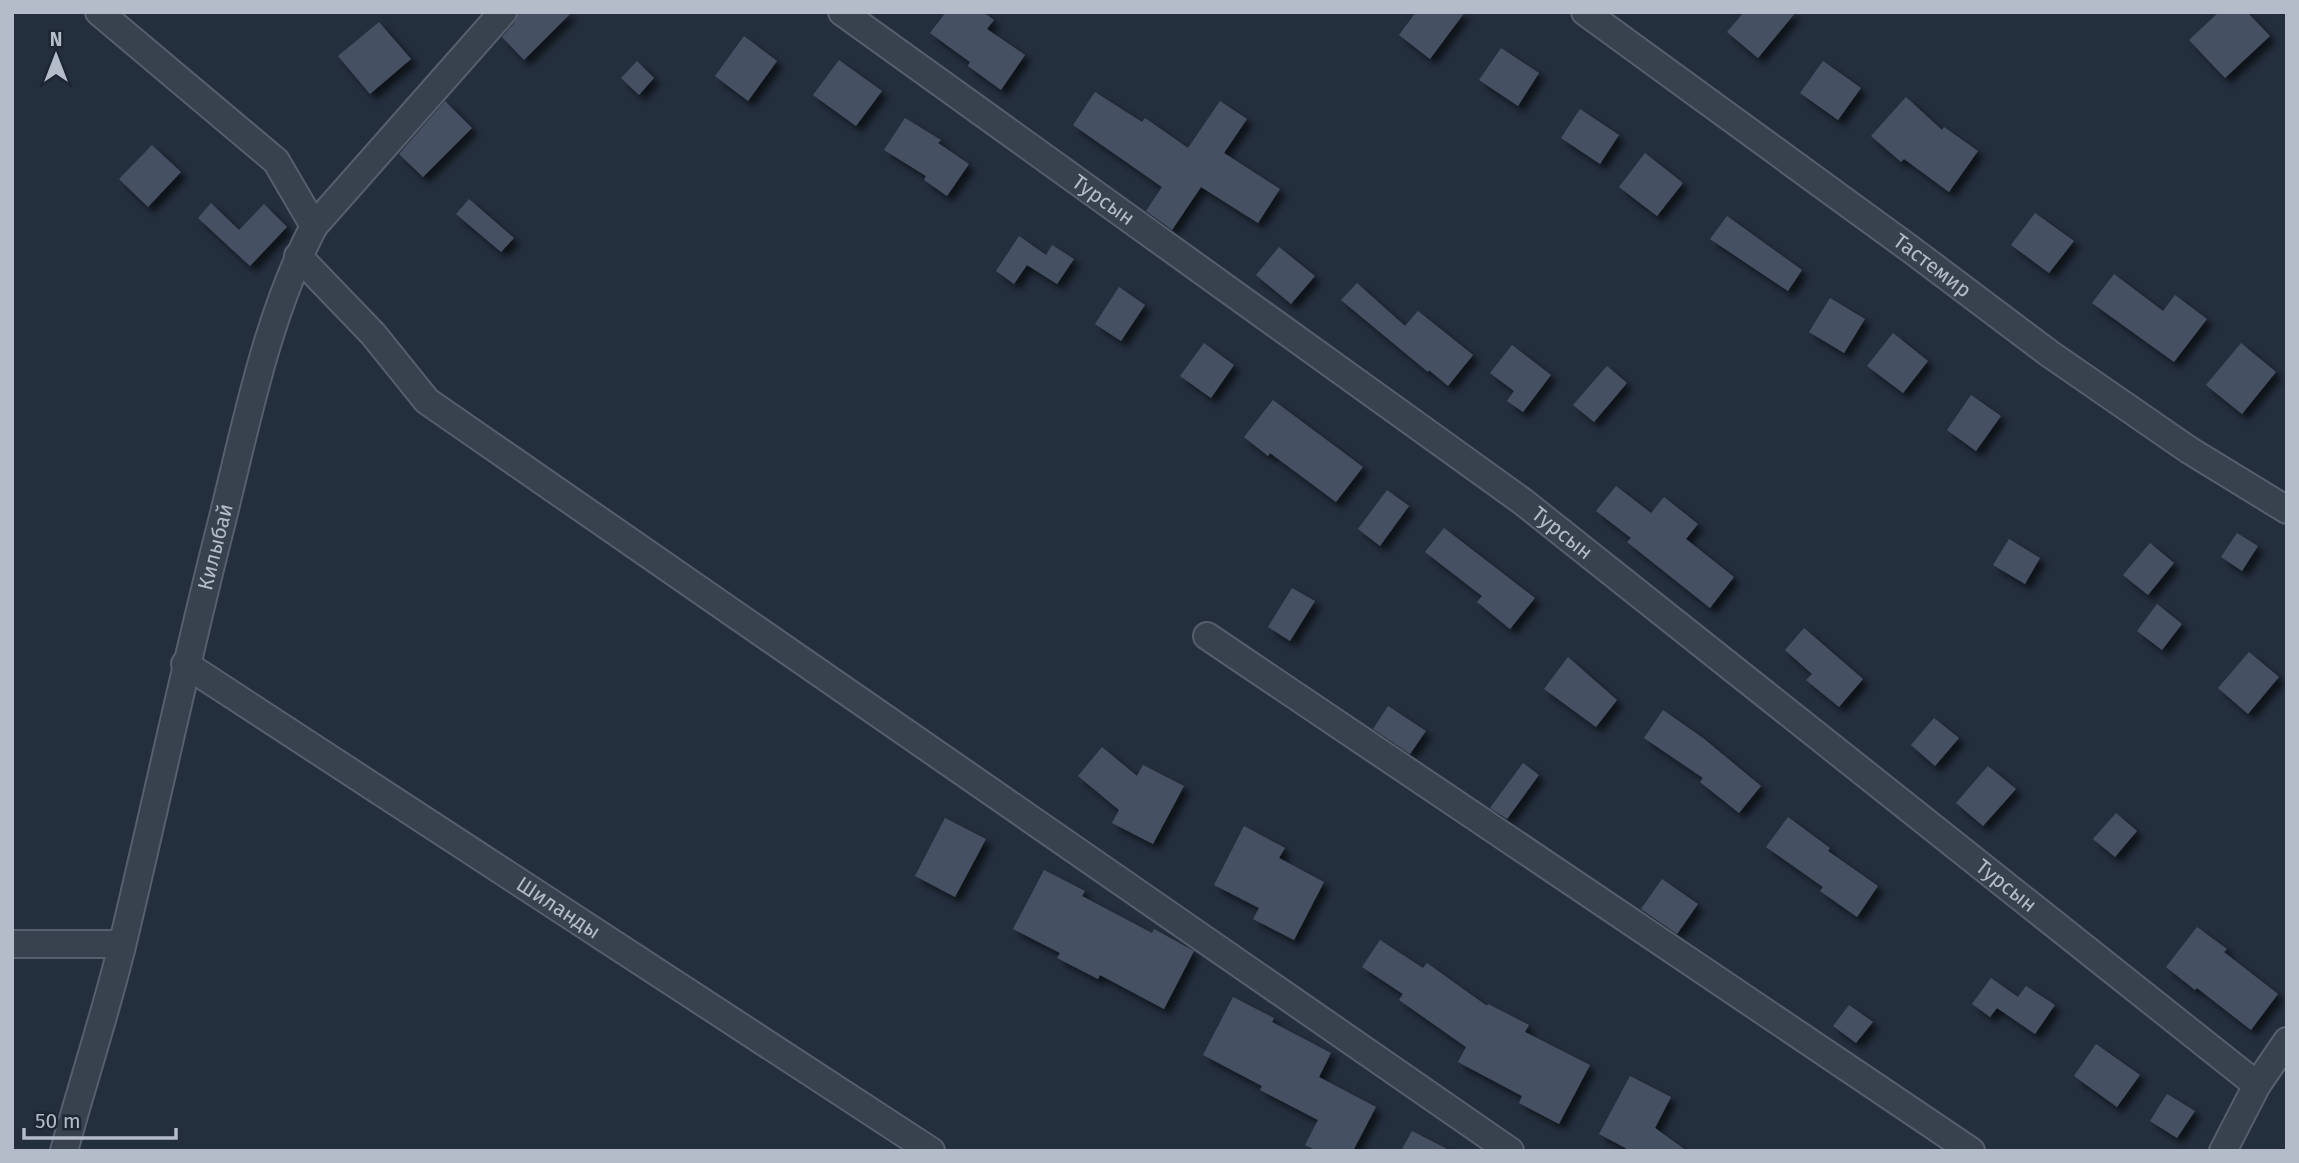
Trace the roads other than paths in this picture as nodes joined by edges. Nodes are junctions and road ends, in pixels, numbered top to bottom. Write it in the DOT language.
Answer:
graph roads {
  1 [pos="99,12"];
  2 [pos="503,12"];
  3 [pos="842,12"];
  4 [pos="1586,12"];
  5 [pos="314,226"];
  6 [pos="298,256"];
  7 [pos="2287,510"];
  8 [pos="1208,636"];
  9 [pos="185,664"];
  10 [pos="12,944"];
  11 [pos="122,944"];
  12 [pos="2287,1041"];
  13 [pos="2257,1085"];
  14 [pos="64,1151"];
  15 [pos="931,1151"];
  16 [pos="1510,1151"];
  17 [pos="1971,1151"];
  18 [pos="2223,1151"];
  1 -- 5 [label="street"];
  2 -- 5 [label="street, Килыбай"];
  3 -- 13 [label="street, Турсын"];
  4 -- 7 [label="street, Тастемир"];
  5 -- 6 [label="street, Килыбай"];
  6 -- 9 [label="street, Килыбай"];
  6 -- 16 [label="street"];
  8 -- 17 [label="street"];
  9 -- 11 [label="street, Килыбай"];
  9 -- 15 [label="street, Шиланды"];
  10 -- 11 [label="street"];
  11 -- 14 [label="street, Килыбай"];
  12 -- 13 [label="street"];
  13 -- 18 [label="street"];
}
